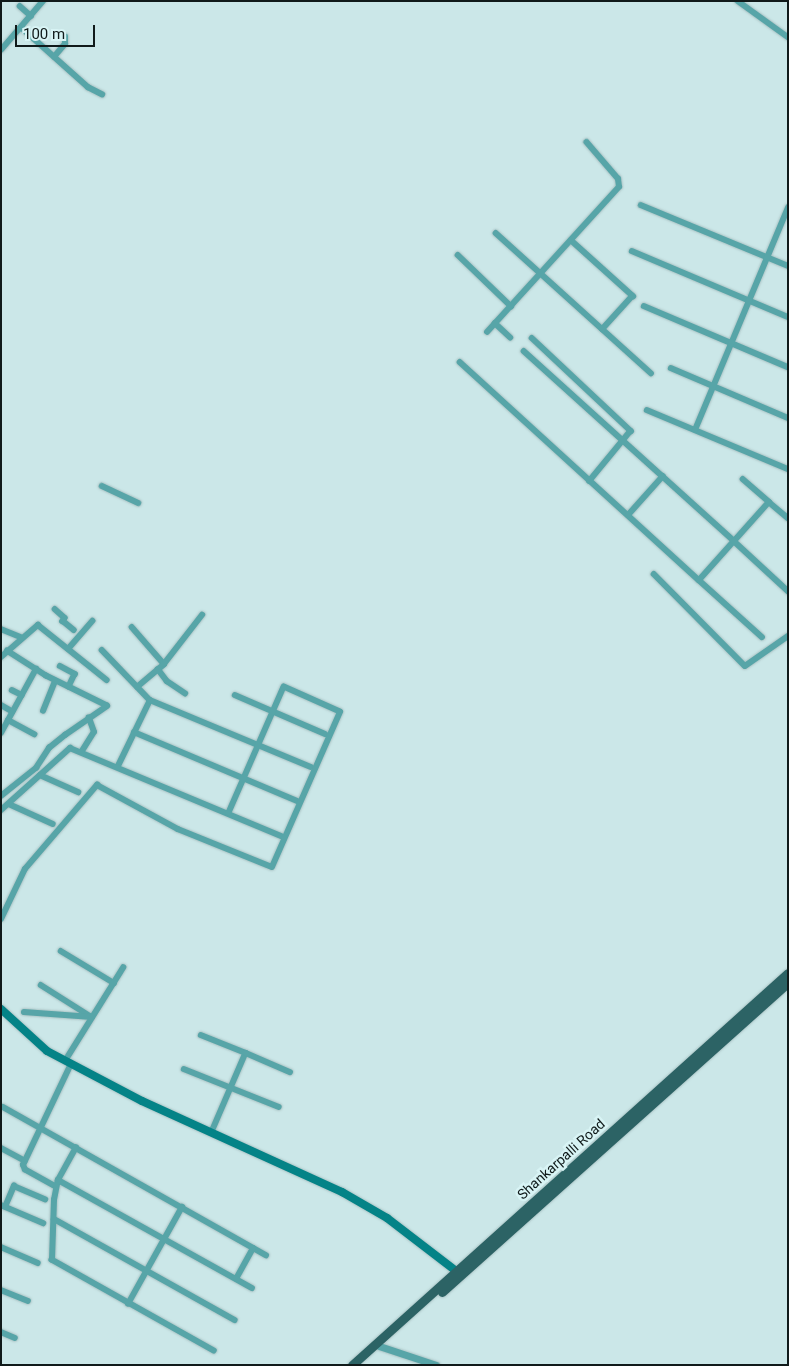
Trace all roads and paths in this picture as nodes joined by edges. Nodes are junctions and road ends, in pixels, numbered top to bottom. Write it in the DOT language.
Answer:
graph roads {
  1 [pos="43,1"];
  2 [pos="738,1"];
  3 [pos="20,6"];
  4 [pos="31,16"];
  5 [pos="21,28"];
  6 [pos="788,37"];
  7 [pos="66,38"];
  8 [pos="1,50"];
  9 [pos="54,57"];
  10 [pos="102,94"];
  11 [pos="587,143"];
  12 [pos="642,205"];
  13 [pos="788,208"];
  14 [pos="496,233"];
  15 [pos="571,240"];
  16 [pos="632,251"];
  17 [pos="458,255"];
  18 [pos="767,257"];
  19 [pos="788,266"];
  20 [pos="542,273"];
  21 [pos="749,300"];
  22 [pos="511,306"];
  23 [pos="644,306"];
  24 [pos="788,316"];
  25 [pos="495,323"];
  26 [pos="603,329"];
  27 [pos="486,332"];
  28 [pos="510,338"];
  29 [pos="532,338"];
  30 [pos="731,343"];
  31 [pos="524,351"];
  32 [pos="460,362"];
  33 [pos="788,367"];
  34 [pos="670,368"];
  35 [pos="651,373"];
  36 [pos="713,386"];
  37 [pos="647,410"];
  38 [pos="788,418"];
  39 [pos="694,430"];
  40 [pos="624,441"];
  41 [pos="788,469"];
  42 [pos="663,476"];
  43 [pos="743,479"];
  44 [pos="590,481"];
  45 [pos="102,486"];
  46 [pos="769,502"];
  47 [pos="138,503"];
  48 [pos="628,515"];
  49 [pos="788,518"];
  50 [pos="734,541"];
  51 [pos="654,574"];
  52 [pos="699,580"];
  53 [pos="788,591"];
  54 [pos="55,609"];
  55 [pos="202,615"];
  56 [pos="92,621"];
  57 [pos="132,627"];
  58 [pos="1,629"];
  59 [pos="74,630"];
  60 [pos="788,636"];
  61 [pos="21,637"];
  62 [pos="762,637"];
  63 [pos="68,649"];
  64 [pos="7,650"];
  65 [pos="102,650"];
  66 [pos="1,656"];
  67 [pos="164,664"];
  68 [pos="60,666"];
  69 [pos="36,669"];
  70 [pos="158,669"];
  71 [pos="55,680"];
  72 [pos="107,680"];
  73 [pos="69,687"];
  74 [pos="137,687"];
  75 [pos="12,690"];
  76 [pos="185,693"];
  77 [pos="22,695"];
  78 [pos="235,695"];
  79 [pos="150,700"];
  80 [pos="1,706"];
  81 [pos="12,711"];
  82 [pos="43,711"];
  83 [pos="273,712"];
  84 [pos="89,718"];
  85 [pos="5,721"];
  86 [pos="1,732"];
  87 [pos="134,732"];
  88 [pos="34,734"];
  89 [pos="325,734"];
  90 [pos="259,746"];
  91 [pos="82,752"];
  92 [pos="118,766"];
  93 [pos="311,767"];
  94 [pos="40,775"];
  95 [pos="244,779"];
  96 [pos="78,792"];
  97 [pos="1,796"];
  98 [pos="297,801"];
  99 [pos="9,804"];
  100 [pos="1,810"];
  101 [pos="230,814"];
  102 [pos="54,824"];
  103 [pos="282,836"];
  104 [pos="1,919"];
  105 [pos="61,950"];
  106 [pos="123,968"];
  107 [pos="788,973"];
  108 [pos="114,983"];
  109 [pos="788,983"];
  110 [pos="41,985"];
  111 [pos="1,1009"];
  112 [pos="24,1012"];
  113 [pos="92,1017"];
  114 [pos="201,1035"];
  115 [pos="246,1053"];
  116 [pos="68,1063"];
  117 [pos="184,1069"];
  118 [pos="290,1072"];
  119 [pos="231,1088"];
  120 [pos="3,1107"];
  121 [pos="279,1108"];
  122 [pos="42,1128"];
  123 [pos="212,1132"];
  124 [pos="1,1148"];
  125 [pos="76,1148"];
  126 [pos="25,1162"];
  127 [pos="57,1183"];
  128 [pos="45,1200"];
  129 [pos="3,1206"];
  130 [pos="182,1208"];
  131 [pos="54,1219"];
  132 [pos="43,1223"];
  133 [pos="164,1239"];
  134 [pos="1,1247"];
  135 [pos="253,1248"];
  136 [pos="266,1255"];
  137 [pos="38,1263"];
  138 [pos="146,1272"];
  139 [pos="459,1273"];
  140 [pos="236,1279"];
  141 [pos="252,1288"];
  142 [pos="1,1290"];
  143 [pos="28,1301"];
  144 [pos="128,1304"];
  145 [pos="235,1320"];
  146 [pos="1,1332"];
  147 [pos="15,1338"];
  148 [pos="379,1346"];
  149 [pos="214,1351"];
  150 [pos="433,1364"];
  151 [pos="352,1365"];
  152 [pos="359,1365"];
  1 -- 4 [label="street"];
  2 -- 6 [label="street"];
  3 -- 4 [label="street"];
  4 -- 5 [label="street"];
  5 -- 8 [label="street"];
  5 -- 9 [label="street"];
  7 -- 9 [label="street"];
  9 -- 10 [label="street"];
  11 -- 15 [label="street"];
  12 -- 18 [label="street"];
  13 -- 18 [label="street"];
  14 -- 20 [label="street"];
  15 -- 20 [label="street"];
  15 -- 26 [label="street"];
  16 -- 21 [label="street"];
  17 -- 22 [label="street"];
  18 -- 19 [label="street"];
  18 -- 21 [label="street"];
  20 -- 22 [label="street"];
  20 -- 26 [label="street"];
  21 -- 24 [label="street"];
  21 -- 30 [label="street"];
  22 -- 25 [label="street"];
  23 -- 30 [label="street"];
  25 -- 27 [label="street"];
  25 -- 28 [label="street"];
  26 -- 35 [label="street"];
  29 -- 40 [label="street"];
  30 -- 33 [label="street"];
  30 -- 36 [label="street"];
  31 -- 40 [label="street"];
  32 -- 44 [label="street"];
  34 -- 36 [label="street"];
  36 -- 38 [label="street"];
  36 -- 39 [label="street"];
  37 -- 39 [label="street"];
  39 -- 41 [label="street"];
  40 -- 42 [label="street"];
  40 -- 44 [label="street"];
  42 -- 48 [label="street"];
  42 -- 50 [label="street"];
  43 -- 46 [label="street"];
  44 -- 48 [label="street"];
  45 -- 47 [label="street"];
  46 -- 49 [label="street"];
  46 -- 50 [label="street"];
  48 -- 52 [label="street"];
  50 -- 52 [label="street"];
  50 -- 53 [label="street"];
  51 -- 60 [label="street"];
  52 -- 62 [label="street"];
  54 -- 59 [label="street"];
  55 -- 67 [label="street"];
  56 -- 63 [label="street"];
  57 -- 67 [label="street"];
  58 -- 61 [label="street"];
  61 -- 63 [label="street"];
  61 -- 64 [label="street"];
  63 -- 72 [label="street"];
  64 -- 66 [label="street"];
  64 -- 69 [label="street"];
  65 -- 74 [label="street"];
  67 -- 70 [label="street"];
  68 -- 73 [label="street"];
  69 -- 71 [label="street"];
  69 -- 77 [label="street"];
  70 -- 74 [label="street"];
  70 -- 76 [label="street"];
  71 -- 73 [label="street"];
  71 -- 82 [label="street"];
  73 -- 84 [label="street"];
  74 -- 79 [label="street"];
  75 -- 77 [label="street"];
  77 -- 81 [label="street"];
  78 -- 83 [label="street"];
  79 -- 87 [label="street"];
  79 -- 90 [label="street"];
  80 -- 81 [label="street"];
  81 -- 85 [label="street"];
  83 -- 89 [label="street"];
  83 -- 90 [label="street"];
  83 -- 104 [label="street"];
  84 -- 91 [label="street"];
  84 -- 97 [label="street"];
  85 -- 86 [label="street"];
  85 -- 88 [label="street"];
  87 -- 92 [label="street"];
  87 -- 95 [label="street"];
  90 -- 93 [label="street"];
  90 -- 95 [label="street"];
  91 -- 92 [label="street"];
  91 -- 94 [label="street"];
  92 -- 101 [label="street"];
  94 -- 96 [label="street"];
  94 -- 99 [label="street"];
  95 -- 98 [label="street"];
  95 -- 101 [label="street"];
  99 -- 100 [label="street"];
  99 -- 102 [label="street"];
  101 -- 103 [label="street"];
  105 -- 108 [label="street"];
  106 -- 108 [label="street"];
  107 -- 139 [label="main road, Shankarpalli Road"];
  108 -- 113 [label="street"];
  109 -- 139 [label="main road, Shankarpalli Road"];
  110 -- 113 [label="street"];
  111 -- 116 [label="main road"];
  112 -- 113 [label="street"];
  113 -- 116 [label="street"];
  114 -- 115 [label="street"];
  115 -- 118 [label="street"];
  115 -- 119 [label="street"];
  116 -- 122 [label="street"];
  116 -- 123 [label="main road"];
  117 -- 119 [label="street"];
  119 -- 121 [label="street"];
  119 -- 123 [label="street"];
  120 -- 122 [label="street"];
  122 -- 125 [label="street"];
  122 -- 126 [label="street"];
  123 -- 139 [label="main road"];
  124 -- 126 [label="street"];
  125 -- 127 [label="street"];
  125 -- 130 [label="street"];
  126 -- 127 [label="street"];
  127 -- 131 [label="street"];
  127 -- 133 [label="street"];
  128 -- 129 [label="street"];
  129 -- 132 [label="street"];
  130 -- 133 [label="street"];
  130 -- 135 [label="street"];
  131 -- 138 [label="street"];
  131 -- 144 [label="street"];
  133 -- 138 [label="street"];
  133 -- 140 [label="street"];
  134 -- 137 [label="street"];
  135 -- 136 [label="street"];
  135 -- 140 [label="street"];
  138 -- 144 [label="street"];
  138 -- 145 [label="street"];
  139 -- 148 [label="main road, Shankarpalli Road"];
  139 -- 151 [label="main road, Shankarpalli Road"];
  140 -- 141 [label="street"];
  142 -- 143 [label="street"];
  144 -- 149 [label="street"];
  146 -- 147 [label="street"];
  148 -- 150 [label="street"];
  148 -- 152 [label="main road, Shankarpalli Road"];
}
